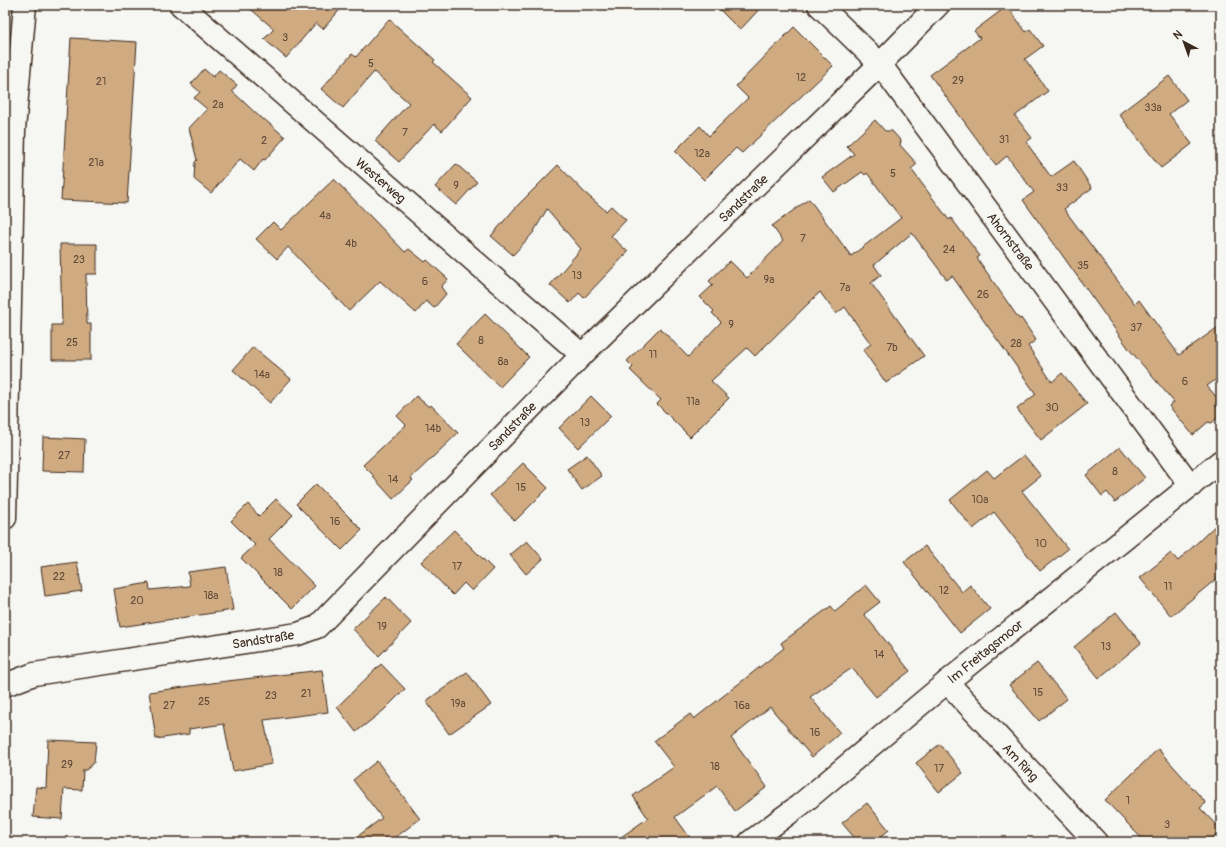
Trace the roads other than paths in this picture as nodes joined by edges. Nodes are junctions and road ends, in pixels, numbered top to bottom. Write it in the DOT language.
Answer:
graph roads {
  1 [pos="25,5"];
  2 [pos="181,5"];
  3 [pos="819,5"];
  4 [pos="938,5"];
  5 [pos="880,64"];
  6 [pos="9,130"];
  7 [pos="582,355"];
  8 [pos="1221,461"];
  9 [pos="1191,486"];
  10 [pos="5,518"];
  11 [pos="947,682"];
  12 [pos="5,685"];
  13 [pos="750,842"];
  14 [pos="1096,842"];
  1 -- 6 [label="street"];
  2 -- 7 [label="street, Westerweg"];
  3 -- 5 [label="street, Ahornstraße"];
  4 -- 5 [label="street, Sandstraße"];
  5 -- 7 [label="street, Sandstraße"];
  5 -- 9 [label="street, Ahornstraße"];
  6 -- 10 [label="street"];
  7 -- 12 [label="street, Sandstraße"];
  8 -- 9 [label="street, Im Freitagsmoor"];
  9 -- 11 [label="street, Im Freitagsmoor"];
  11 -- 13 [label="street, Im Freitagsmoor"];
  11 -- 14 [label="street, Am Ring"];
}
